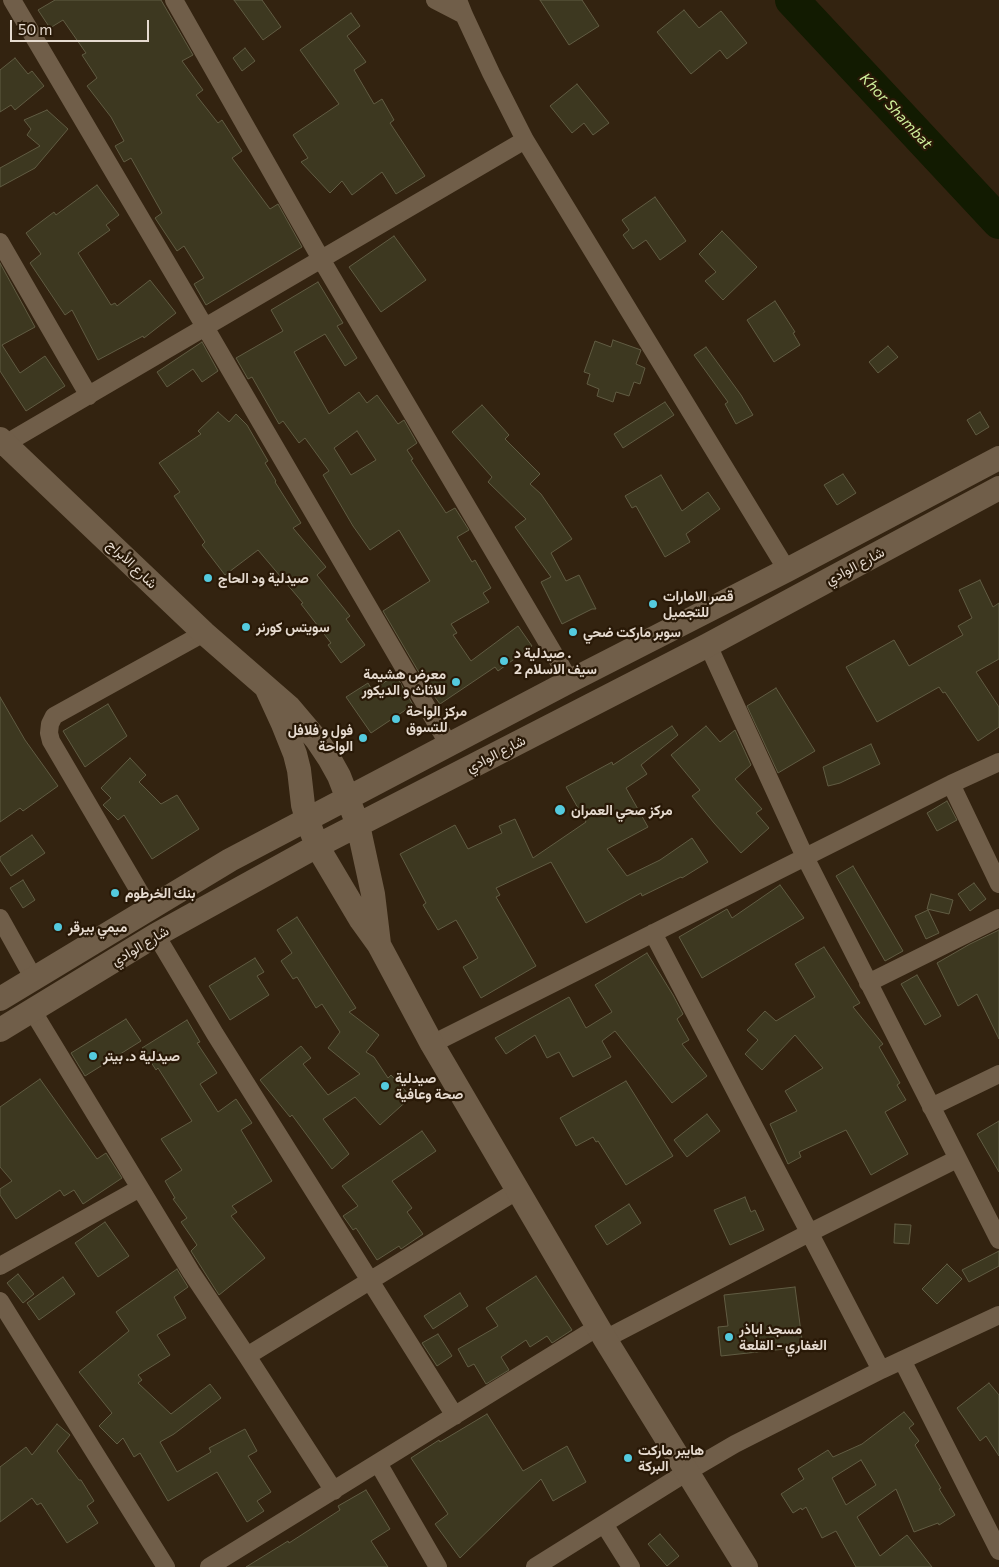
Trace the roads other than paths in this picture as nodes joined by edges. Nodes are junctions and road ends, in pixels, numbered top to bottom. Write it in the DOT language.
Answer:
graph roads {
  1 [pos="12,0"];
  2 [pos="174,0"];
  3 [pos="435,0"];
  4 [pos="461,8"];
  5 [pos="524,140"];
  6 [pos="0,242"];
  7 [pos="321,259"];
  8 [pos="206,327"];
  9 [pos="89,396"];
  10 [pos="2,443"];
  11 [pos="999,458"];
  12 [pos="994,495"];
  13 [pos="787,570"];
  14 [pos="204,633"];
  15 [pos="708,645"];
  16 [pos="570,681"];
  17 [pos="266,686"];
  18 [pos="449,744"];
  19 [pos="999,762"];
  20 [pos="951,784"];
  21 [pos="348,798"];
  22 [pos="307,819"];
  23 [pos="358,825"];
  24 [pos="316,846"];
  25 [pos="805,857"];
  26 [pos="999,884"];
  27 [pos="149,908"];
  28 [pos="0,918"];
  29 [pos="999,918"];
  30 [pos="653,933"];
  31 [pos="156,935"];
  32 [pos="379,945"];
  33 [pos="34,978"];
  34 [pos="868,983"];
  35 [pos="0,999"];
  36 [pos="32,1010"];
  37 [pos="0,1030"];
  38 [pos="432,1044"];
  39 [pos="999,1074"];
  40 [pos="931,1107"];
  41 [pos="957,1159"];
  42 [pos="140,1188"];
  43 [pos="518,1190"];
  44 [pos="809,1233"];
  45 [pos="999,1240"];
  46 [pos="0,1266"];
  47 [pos="371,1281"];
  48 [pos="0,1301"];
  49 [pos="999,1314"];
  50 [pos="602,1333"];
  51 [pos="247,1356"];
  52 [pos="902,1360"];
  53 [pos="881,1370"];
  54 [pos="455,1416"];
  55 [pos="378,1463"];
  56 [pos="686,1472"];
  57 [pos="334,1490"];
  58 [pos="604,1524"];
  59 [pos="999,1551"];
  60 [pos="166,1567"];
  61 [pos="209,1567"];
  62 [pos="438,1567"];
  63 [pos="535,1567"];
  64 [pos="631,1567"];
  65 [pos="746,1567"];
  1 -- 8 [label="street"];
  2 -- 7 [label="street"];
  3 -- 4 [label="street"];
  4 -- 5 [label="street"];
  5 -- 7 [label="street"];
  5 -- 13 [label="street"];
  6 -- 9 [label="street"];
  7 -- 8 [label="street"];
  7 -- 16 [label="street"];
  8 -- 9 [label="street"];
  8 -- 18 [label="street"];
  9 -- 10 [label="street"];
  10 -- 14 [label="main road, شارع الأبراج"];
  11 -- 13 [label="main road, شارع الوادي"];
  12 -- 15 [label="main road, شارع الوادي"];
  13 -- 16 [label="main road, شارع الوادي"];
  14 -- 17 [label="main road, شارع الأبراج"];
  14 -- 27 [label="street"];
  15 -- 23 [label="main road, شارع الوادي"];
  15 -- 25 [label="street"];
  16 -- 18 [label="main road, شارع الوادي"];
  17 -- 21 [label="main road, شارع الأبراج"];
  17 -- 22 [label="main road"];
  18 -- 21 [label="main road, شارع الوادي"];
  19 -- 20 [label="street"];
  20 -- 25 [label="street"];
  20 -- 26 [label="street"];
  21 -- 22 [label="main road, شارع الوادي"];
  21 -- 23 [label="main road, شارع الأبراج"];
  22 -- 24 [label="main road"];
  22 -- 27 [label="main road, شارع الوادي"];
  23 -- 24 [label="main road, شارع الوادي"];
  23 -- 32 [label="main road, شارع الأبراج"];
  24 -- 31 [label="main road, شارع الوادي"];
  24 -- 32 [label="main road"];
  25 -- 30 [label="street"];
  25 -- 34 [label="street"];
  27 -- 33 [label="main road, شارع الوادي"];
  28 -- 33 [label="street"];
  29 -- 34 [label="street"];
  30 -- 38 [label="street"];
  30 -- 44 [label="street"];
  31 -- 36 [label="main road, شارع الوادي"];
  31 -- 47 [label="street"];
  32 -- 38 [label="main road"];
  33 -- 35 [label="main road, شارع الوادي"];
  34 -- 40 [label="street"];
  36 -- 37 [label="main road, شارع الوادي"];
  36 -- 42 [label="street"];
  38 -- 43 [label="main road"];
  39 -- 40 [label="street"];
  40 -- 41 [label="street"];
  41 -- 44 [label="street"];
  41 -- 45 [label="street"];
  42 -- 46 [label="street"];
  42 -- 51 [label="street"];
  43 -- 47 [label="street"];
  43 -- 50 [label="main road"];
  44 -- 50 [label="street"];
  44 -- 53 [label="street"];
  47 -- 51 [label="street"];
  47 -- 54 [label="street"];
  48 -- 60 [label="street"];
  49 -- 52 [label="street"];
  50 -- 54 [label="street"];
  50 -- 56 [label="main road"];
  51 -- 57 [label="street"];
  52 -- 53 [label="street"];
  52 -- 59 [label="street"];
  53 -- 56 [label="street"];
  54 -- 55 [label="street"];
  55 -- 57 [label="street"];
  55 -- 62 [label="street"];
  56 -- 58 [label="street"];
  56 -- 65 [label="main road"];
  57 -- 61 [label="street"];
  58 -- 63 [label="street"];
  58 -- 64 [label="street"];
}
